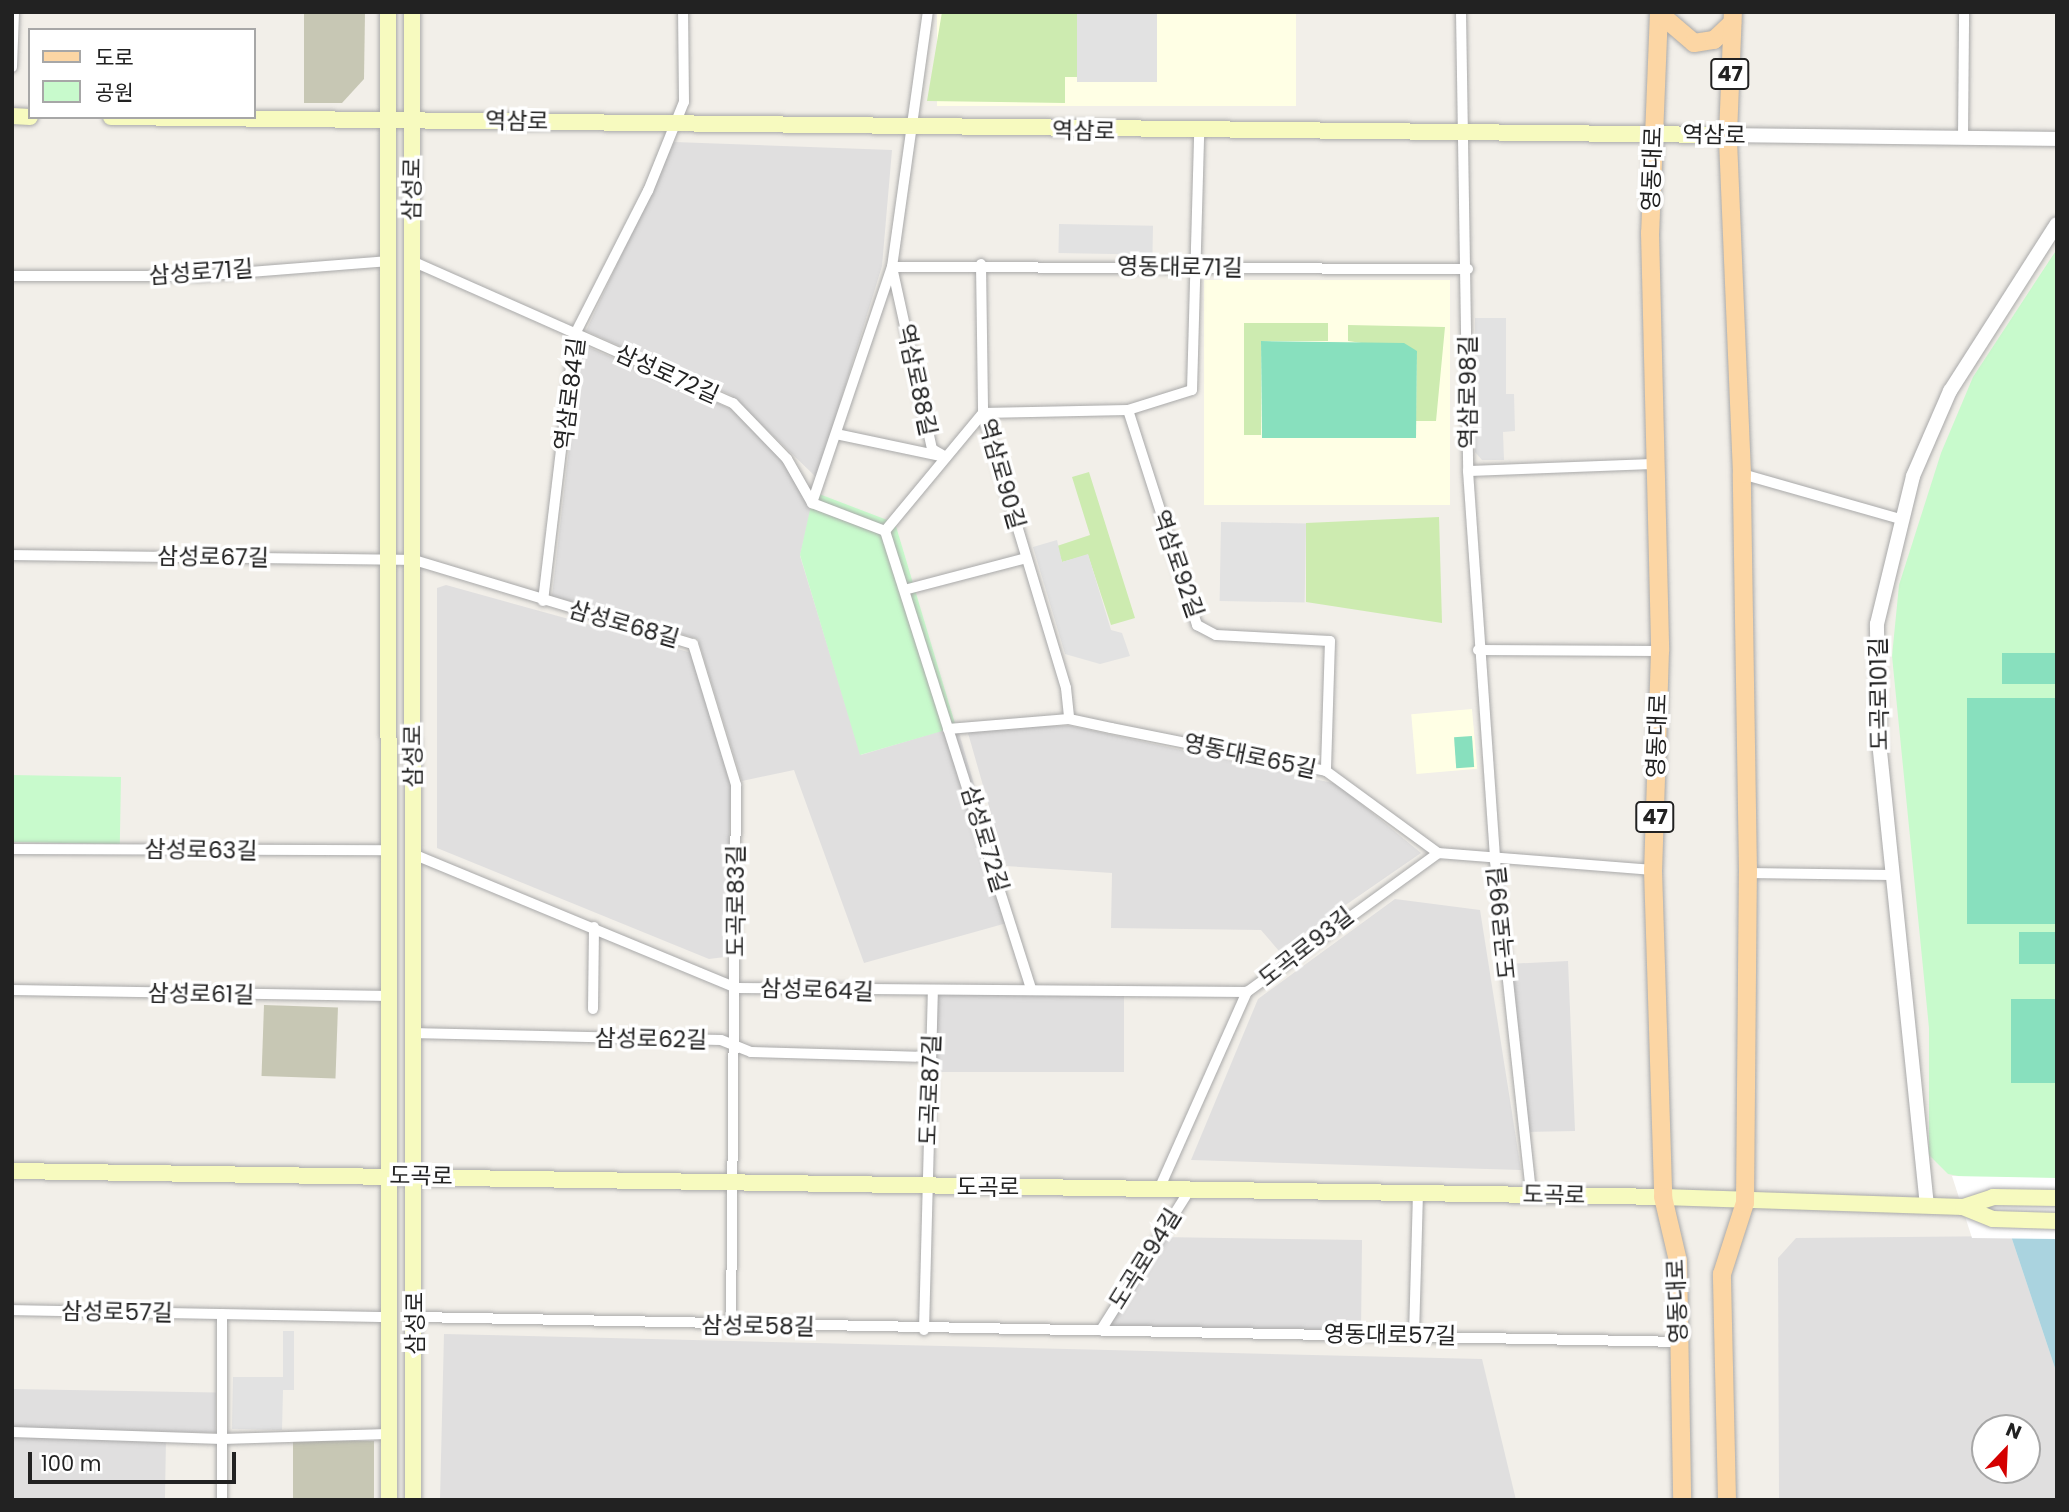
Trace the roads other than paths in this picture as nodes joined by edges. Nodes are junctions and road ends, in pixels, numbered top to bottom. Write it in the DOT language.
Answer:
graph roads {
  1 [pos="14,12"];
  2 [pos="388,12"];
  3 [pos="412,12"];
  4 [pos="683,12"];
  5 [pos="928,12"];
  6 [pos="1461,12"];
  7 [pos="1964,12"];
  8 [pos="1658,13"];
  9 [pos="1732,18"];
  10 [pos="12,67"];
  11 [pos="248,119"];
  12 [pos="414,120"];
  13 [pos="386,121"];
  14 [pos="675,125"];
  15 [pos="908,128"];
  16 [pos="1199,132"];
  17 [pos="1461,133"];
  18 [pos="1653,133"];
  19 [pos="1728,135"];
  20 [pos="1963,138"];
  21 [pos="2057,139"];
  22 [pos="2057,224"];
  23 [pos="389,261"];
  24 [pos="412,261"];
  25 [pos="981,264"];
  26 [pos="892,267"];
  27 [pos="1197,268"];
  28 [pos="1468,269"];
  29 [pos="12,276"];
  30 [pos="575,334"];
  31 [pos="1128,410"];
  32 [pos="983,413"];
  33 [pos="836,434"];
  34 [pos="946,457"];
  35 [pos="1654,464"];
  36 [pos="1468,471"];
  37 [pos="1742,474"];
  38 [pos="812,503"];
  39 [pos="1900,519"];
  40 [pos="885,531"];
  41 [pos="389,538"];
  42 [pos="414,539"];
  43 [pos="12,555"];
  44 [pos="1026,558"];
  45 [pos="389,559"];
  46 [pos="414,560"];
  47 [pos="389,581"];
  48 [pos="414,581"];
  49 [pos="908,589"];
  50 [pos="543,600"];
  51 [pos="1479,650"];
  52 [pos="1660,651"];
  53 [pos="1069,719"];
  54 [pos="948,729"];
  55 [pos="1326,771"];
  56 [pos="736,785"];
  57 [pos="12,849"];
  58 [pos="390,850"];
  59 [pos="1437,853"];
  60 [pos="413,854"];
  61 [pos="1495,860"];
  62 [pos="1653,870"];
  63 [pos="1748,873"];
  64 [pos="1891,875"];
  65 [pos="594,926"];
  66 [pos="736,988"];
  67 [pos="1031,989"];
  68 [pos="12,990"];
  69 [pos="1247,992"];
  70 [pos="933,993"];
  71 [pos="390,996"];
  72 [pos="593,1009"];
  73 [pos="411,1033"];
  74 [pos="735,1047"];
  75 [pos="931,1057"];
  76 [pos="12,1171"];
  77 [pos="416,1175"];
  78 [pos="387,1176"];
  79 [pos="733,1185"];
  80 [pos="927,1187"];
  81 [pos="1160,1187"];
  82 [pos="1190,1189"];
  83 [pos="1419,1192"];
  84 [pos="1531,1195"];
  85 [pos="1663,1197"];
  86 [pos="2057,1198"];
  87 [pos="1745,1203"];
  88 [pos="1927,1206"];
  89 [pos="1963,1207"];
  90 [pos="2057,1221"];
  91 [pos="12,1310"];
  92 [pos="222,1314"];
  93 [pos="388,1317"];
  94 [pos="416,1317"];
  95 [pos="731,1326"];
  96 [pos="924,1330"];
  97 [pos="1101,1330"];
  98 [pos="1414,1336"];
  99 [pos="1679,1342"];
  100 [pos="12,1432"];
  101 [pos="388,1434"];
  102 [pos="222,1439"];
  103 [pos="222,1500"];
  104 [pos="389,1500"];
  105 [pos="414,1500"];
  106 [pos="1682,1500"];
  107 [pos="1727,1500"];
  1 -- 10 [label="street"];
  2 -- 13 [label="main road, 삼성로"];
  3 -- 12 [label="main road, 삼성로"];
  4 -- 14 [label="street, 역삼로84길"];
  5 -- 15 [label="street, 역삼로88길"];
  6 -- 17 [label="street, 역삼로98길"];
  7 -- 20 [label="street"];
  8 -- 9 [label="main road"];
  8 -- 18 [label="main road, 영동대로 / 47"];
  9 -- 19 [label="main road, 영동대로 / 47"];
  11 -- 13 [label="main road, 역삼로"];
  12 -- 13 [label="main road, 역삼로"];
  12 -- 14 [label="main road, 역삼로"];
  12 -- 24 [label="main road, 삼성로"];
  13 -- 23 [label="main road, 삼성로"];
  14 -- 15 [label="main road, 역삼로"];
  14 -- 30 [label="street, 역삼로84길"];
  15 -- 16 [label="main road, 역삼로"];
  15 -- 26 [label="street, 역삼로88길"];
  16 -- 17 [label="main road, 역삼로"];
  16 -- 27 [label="street"];
  17 -- 18 [label="main road, 역삼로"];
  17 -- 28 [label="street, 역삼로98길"];
  18 -- 19 [label="main road, 역삼로"];
  18 -- 35 [label="main road, 영동대로 / 47"];
  19 -- 20 [label="street, 역삼로"];
  19 -- 37 [label="main road, 영동대로 / 47"];
  20 -- 21 [label="street, 역삼로"];
  22 -- 39 [label="street, 도곡로101길"];
  23 -- 29 [label="street, 삼성로71길"];
  23 -- 41 [label="main road, 삼성로"];
  24 -- 30 [label="street, 삼성로72길"];
  24 -- 42 [label="main road, 삼성로"];
  25 -- 26 [label="street, 영동대로71길"];
  25 -- 27 [label="street, 영동대로71길"];
  25 -- 32 [label="street, 역삼로90길"];
  26 -- 33 [label="street, 역삼로88길"];
  26 -- 34 [label="street, 역삼로88길"];
  27 -- 28 [label="street, 영동대로71길"];
  27 -- 31 [label="street"];
  28 -- 36 [label="street, 역삼로98길"];
  30 -- 38 [label="street, 삼성로72길"];
  30 -- 50 [label="street, 역삼로84길"];
  31 -- 32 [label="street"];
  31 -- 55 [label="street, 역삼로92길"];
  32 -- 34 [label="street"];
  32 -- 44 [label="street, 역삼로90길"];
  33 -- 34 [label="street, 역삼로88길"];
  33 -- 38 [label="street, 역삼로88길"];
  34 -- 40 [label="street"];
  35 -- 36 [label="street"];
  35 -- 52 [label="main road, 영동대로 / 47"];
  36 -- 51 [label="street, 역삼로98길"];
  37 -- 39 [label="street"];
  37 -- 63 [label="main road, 영동대로 / 47"];
  38 -- 40 [label="street"];
  39 -- 64 [label="street, 도곡로101길"];
  40 -- 49 [label="street, 삼성로72길"];
  41 -- 42 [label="main road"];
  41 -- 45 [label="main road, 삼성로"];
  42 -- 46 [label="main road, 삼성로"];
  43 -- 45 [label="street, 삼성로67길"];
  44 -- 49 [label="street, 역삼로90길"];
  44 -- 53 [label="street, 역삼로90길"];
  45 -- 46 [label="street, 삼성로67길"];
  45 -- 47 [label="main road, 삼성로"];
  46 -- 48 [label="main road, 삼성로"];
  46 -- 50 [label="street, 삼성로68길"];
  47 -- 48 [label="main road"];
  47 -- 58 [label="main road, 삼성로"];
  48 -- 60 [label="main road, 삼성로"];
  49 -- 54 [label="street, 삼성로72길"];
  50 -- 56 [label="street, 삼성로68길"];
  51 -- 52 [label="street"];
  51 -- 61 [label="street, 도곡로99길"];
  52 -- 62 [label="main road, 영동대로 / 47"];
  53 -- 54 [label="street, 영동대로65길"];
  53 -- 55 [label="street, 영동대로65길"];
  54 -- 67 [label="street, 삼성로72길"];
  55 -- 59 [label="street, 영동대로65길"];
  56 -- 66 [label="street, 도곡로83길"];
  57 -- 58 [label="street, 삼성로63길"];
  58 -- 71 [label="main road, 삼성로"];
  59 -- 61 [label="street, 영동대로65길"];
  59 -- 69 [label="street, 도곡로93길"];
  60 -- 65 [label="street, 삼성로64길"];
  60 -- 73 [label="main road, 삼성로"];
  61 -- 62 [label="street, 영동대로65길"];
  61 -- 84 [label="street, 도곡로99길"];
  62 -- 85 [label="main road, 영동대로 / 47"];
  63 -- 64 [label="street"];
  63 -- 87 [label="main road, 영동대로 / 47"];
  64 -- 88 [label="street, 도곡로101길"];
  65 -- 66 [label="street, 삼성로64길"];
  65 -- 72 [label="street"];
  66 -- 70 [label="street, 삼성로64길"];
  66 -- 74 [label="street, 도곡로83길"];
  67 -- 69 [label="street, 삼성로64길"];
  67 -- 70 [label="street, 삼성로64길"];
  68 -- 71 [label="street, 삼성로61길"];
  69 -- 81 [label="street, 도곡로93길"];
  70 -- 75 [label="street, 도곡로87길"];
  71 -- 78 [label="main road, 삼성로"];
  73 -- 74 [label="street, 삼성로62길"];
  73 -- 77 [label="main road, 삼성로"];
  74 -- 75 [label="street, 삼성로62길"];
  74 -- 79 [label="street, 도곡로83길"];
  75 -- 80 [label="street, 도곡로87길"];
  76 -- 78 [label="main road, 도곡로"];
  77 -- 78 [label="main road, 도곡로"];
  77 -- 79 [label="main road, 도곡로"];
  77 -- 94 [label="main road, 삼성로"];
  78 -- 93 [label="main road, 삼성로"];
  79 -- 80 [label="main road, 도곡로"];
  79 -- 95 [label="street, 도곡로83길"];
  80 -- 81 [label="main road, 도곡로"];
  80 -- 96 [label="street, 도곡로87길"];
  81 -- 82 [label="main road, 도곡로"];
  82 -- 83 [label="main road, 도곡로"];
  82 -- 97 [label="street, 도곡로94길"];
  83 -- 84 [label="main road, 도곡로"];
  83 -- 98 [label="street"];
  84 -- 85 [label="main road, 도곡로"];
  85 -- 87 [label="main road, 도곡로"];
  85 -- 99 [label="main road, 영동대로 / 47"];
  86 -- 89 [label="main road, 도곡로"];
  87 -- 88 [label="main road, 도곡로"];
  87 -- 107 [label="main road, 영동대로 / 47"];
  88 -- 89 [label="main road, 도곡로"];
  89 -- 90 [label="main road, 도곡로"];
  91 -- 92 [label="street, 삼성로57길"];
  92 -- 93 [label="street, 삼성로57길"];
  92 -- 102 [label="street"];
  93 -- 101 [label="main road, 삼성로"];
  94 -- 95 [label="street, 삼성로58길"];
  94 -- 105 [label="main road, 삼성로"];
  95 -- 96 [label="street, 삼성로58길"];
  96 -- 97 [label="street, 삼성로58길"];
  97 -- 98 [label="street, 영동대로57길"];
  98 -- 99 [label="street, 영동대로57길"];
  99 -- 106 [label="main road, 영동대로 / 47"];
  100 -- 102 [label="street"];
  101 -- 102 [label="street"];
  101 -- 104 [label="main road, 삼성로"];
  102 -- 103 [label="street"];
}
